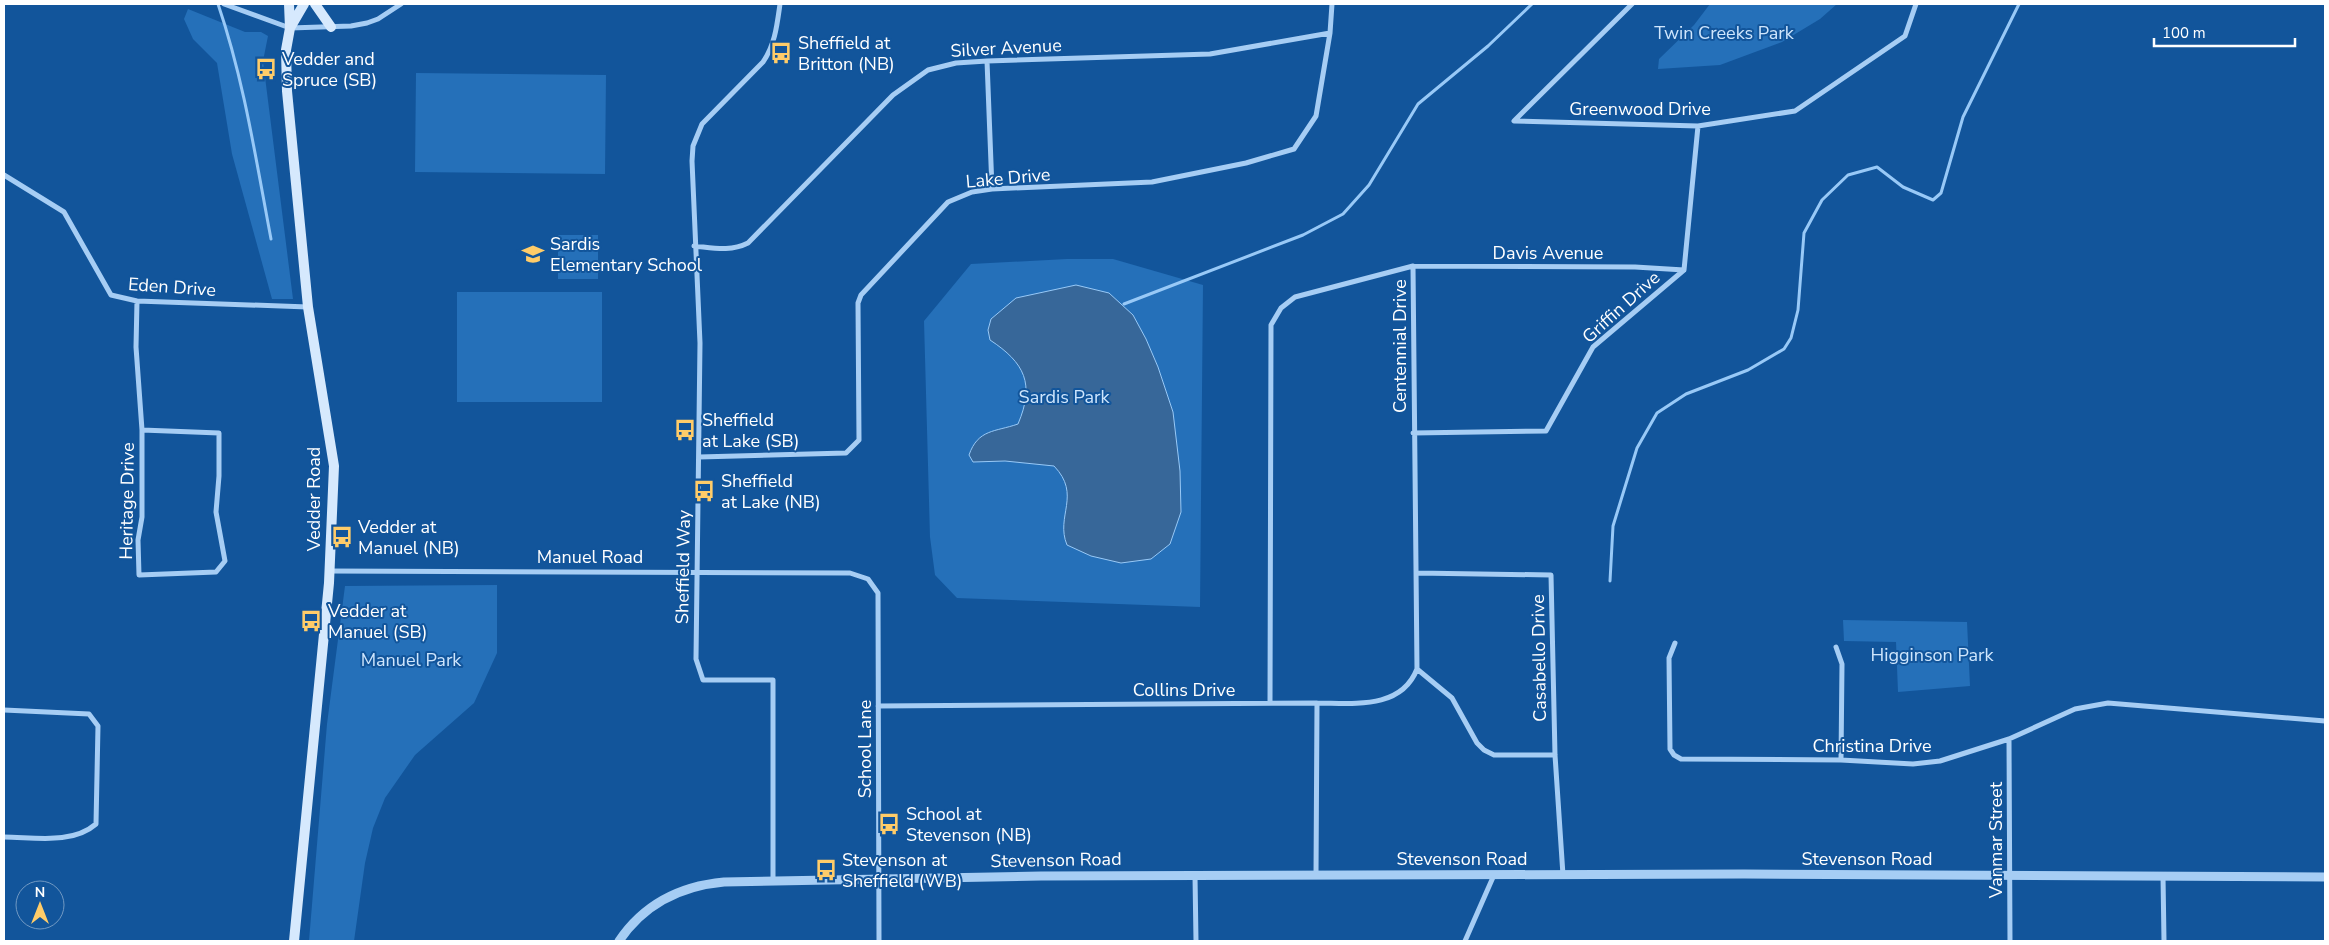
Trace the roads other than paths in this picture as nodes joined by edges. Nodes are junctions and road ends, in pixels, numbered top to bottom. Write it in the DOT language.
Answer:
graph roads {
  1 [pos="224,4"];
  2 [pos="289,4"];
  3 [pos="304,4"];
  4 [pos="315,4"];
  5 [pos="401,4"];
  6 [pos="780,4"];
  7 [pos="1332,4"];
  8 [pos="1632,4"];
  9 [pos="1916,4"];
  10 [pos="331,26"];
  11 [pos="290,28"];
  12 [pos="1330,33"];
  13 [pos="987,61"];
  14 [pos="1698,126"];
  15 [pos="4,175"];
  16 [pos="992,189"];
  17 [pos="694,246"];
  18 [pos="1413,266"];
  19 [pos="1684,270"];
  20 [pos="136,302"];
  21 [pos="308,307"];
  22 [pos="142,430"];
  23 [pos="1413,433"];
  24 [pos="699,457"];
  25 [pos="697,571"];
  26 [pos="329,572"];
  27 [pos="850,573"];
  28 [pos="1417,573"];
  29 [pos="1675,643"];
  30 [pos="1836,647"];
  31 [pos="1417,669"];
  32 [pos="1270,703"];
  33 [pos="1317,703"];
  34 [pos="878,706"];
  35 [pos="4,710"];
  36 [pos="2325,721"];
  37 [pos="2009,739"];
  38 [pos="1555,755"];
  39 [pos="1841,760"];
  40 [pos="4,837"];
  41 [pos="1316,875"];
  42 [pos="1494,875"];
  43 [pos="1563,875"];
  44 [pos="1195,876"];
  45 [pos="2010,876"];
  46 [pos="2163,876"];
  47 [pos="2325,877"];
  48 [pos="879,880"];
  49 [pos="773,881"];
  50 [pos="294,941"];
  51 [pos="619,941"];
  52 [pos="880,941"];
  53 [pos="1196,941"];
  54 [pos="1465,941"];
  55 [pos="2010,941"];
  56 [pos="2164,941"];
  1 -- 11 [label="street"];
  2 -- 11 [label="main road, Vedder Road"];
  3 -- 11 [label="main road, Vedder Road"];
  4 -- 10 [label="main road"];
  5 -- 10 [label="street"];
  6 -- 17 [label="street, Sheffield Way"];
  7 -- 12 [label="street, Lake Drive"];
  8 -- 14 [label="street, Greenwood Drive"];
  9 -- 14 [label="street, Greenwood Drive"];
  10 -- 11 [label="street"];
  11 -- 21 [label="main road, Vedder Road"];
  12 -- 13 [label="street, Silver Avenue"];
  12 -- 16 [label="street, Lake Drive"];
  13 -- 16 [label="street"];
  13 -- 17 [label="street, Silver Avenue"];
  14 -- 19 [label="street, Griffin Drive"];
  15 -- 20 [label="street, Eden Drive"];
  16 -- 24 [label="street, Lake Drive"];
  17 -- 24 [label="street, Sheffield Way"];
  18 -- 19 [label="street, Davis Avenue"];
  18 -- 23 [label="street, Centennial Drive"];
  18 -- 32 [label="street, Centennial Drive"];
  19 -- 23 [label="street, Griffin Drive"];
  20 -- 21 [label="street, Eden Drive"];
  20 -- 22 [label="street, Heritage Drive"];
  21 -- 26 [label="main road, Vedder Road"];
  22 -- 22 [label="street, Heritage Drive"];
  23 -- 28 [label="street, Centennial Drive"];
  24 -- 25 [label="street, Sheffield Way"];
  25 -- 26 [label="street, Manuel Road"];
  25 -- 27 [label="street, Manuel Road"];
  25 -- 49 [label="street, Sheffield Way"];
  26 -- 50 [label="main road, Vedder Road"];
  27 -- 34 [label="street, School Lane"];
  28 -- 31 [label="street, Centennial Drive"];
  28 -- 38 [label="street, Casabello Drive"];
  29 -- 39 [label="street, Christina Drive"];
  30 -- 39 [label="street"];
  31 -- 33 [label="street"];
  31 -- 38 [label="street"];
  32 -- 33 [label="street, Collins Drive"];
  32 -- 34 [label="street, Collins Drive"];
  33 -- 41 [label="street"];
  34 -- 48 [label="street, School Lane"];
  35 -- 40 [label="street"];
  36 -- 37 [label="street, Christina Drive"];
  37 -- 39 [label="street, Christina Drive"];
  37 -- 45 [label="street, Vanmar Street"];
  38 -- 43 [label="street, Casabello Drive"];
  41 -- 42 [label="street, Stevenson Road"];
  41 -- 44 [label="street, Stevenson Road"];
  42 -- 43 [label="street, Stevenson Road"];
  42 -- 54 [label="street"];
  43 -- 45 [label="street, Stevenson Road"];
  44 -- 48 [label="street, Stevenson Road"];
  44 -- 53 [label="street"];
  45 -- 46 [label="street, Stevenson Road"];
  45 -- 55 [label="street, Vanmar Street"];
  46 -- 47 [label="street, Stevenson Road"];
  46 -- 56 [label="street"];
  48 -- 49 [label="street, Stevenson Road"];
  48 -- 52 [label="street, School Lane"];
  49 -- 51 [label="street, Stevenson Road"];
}
